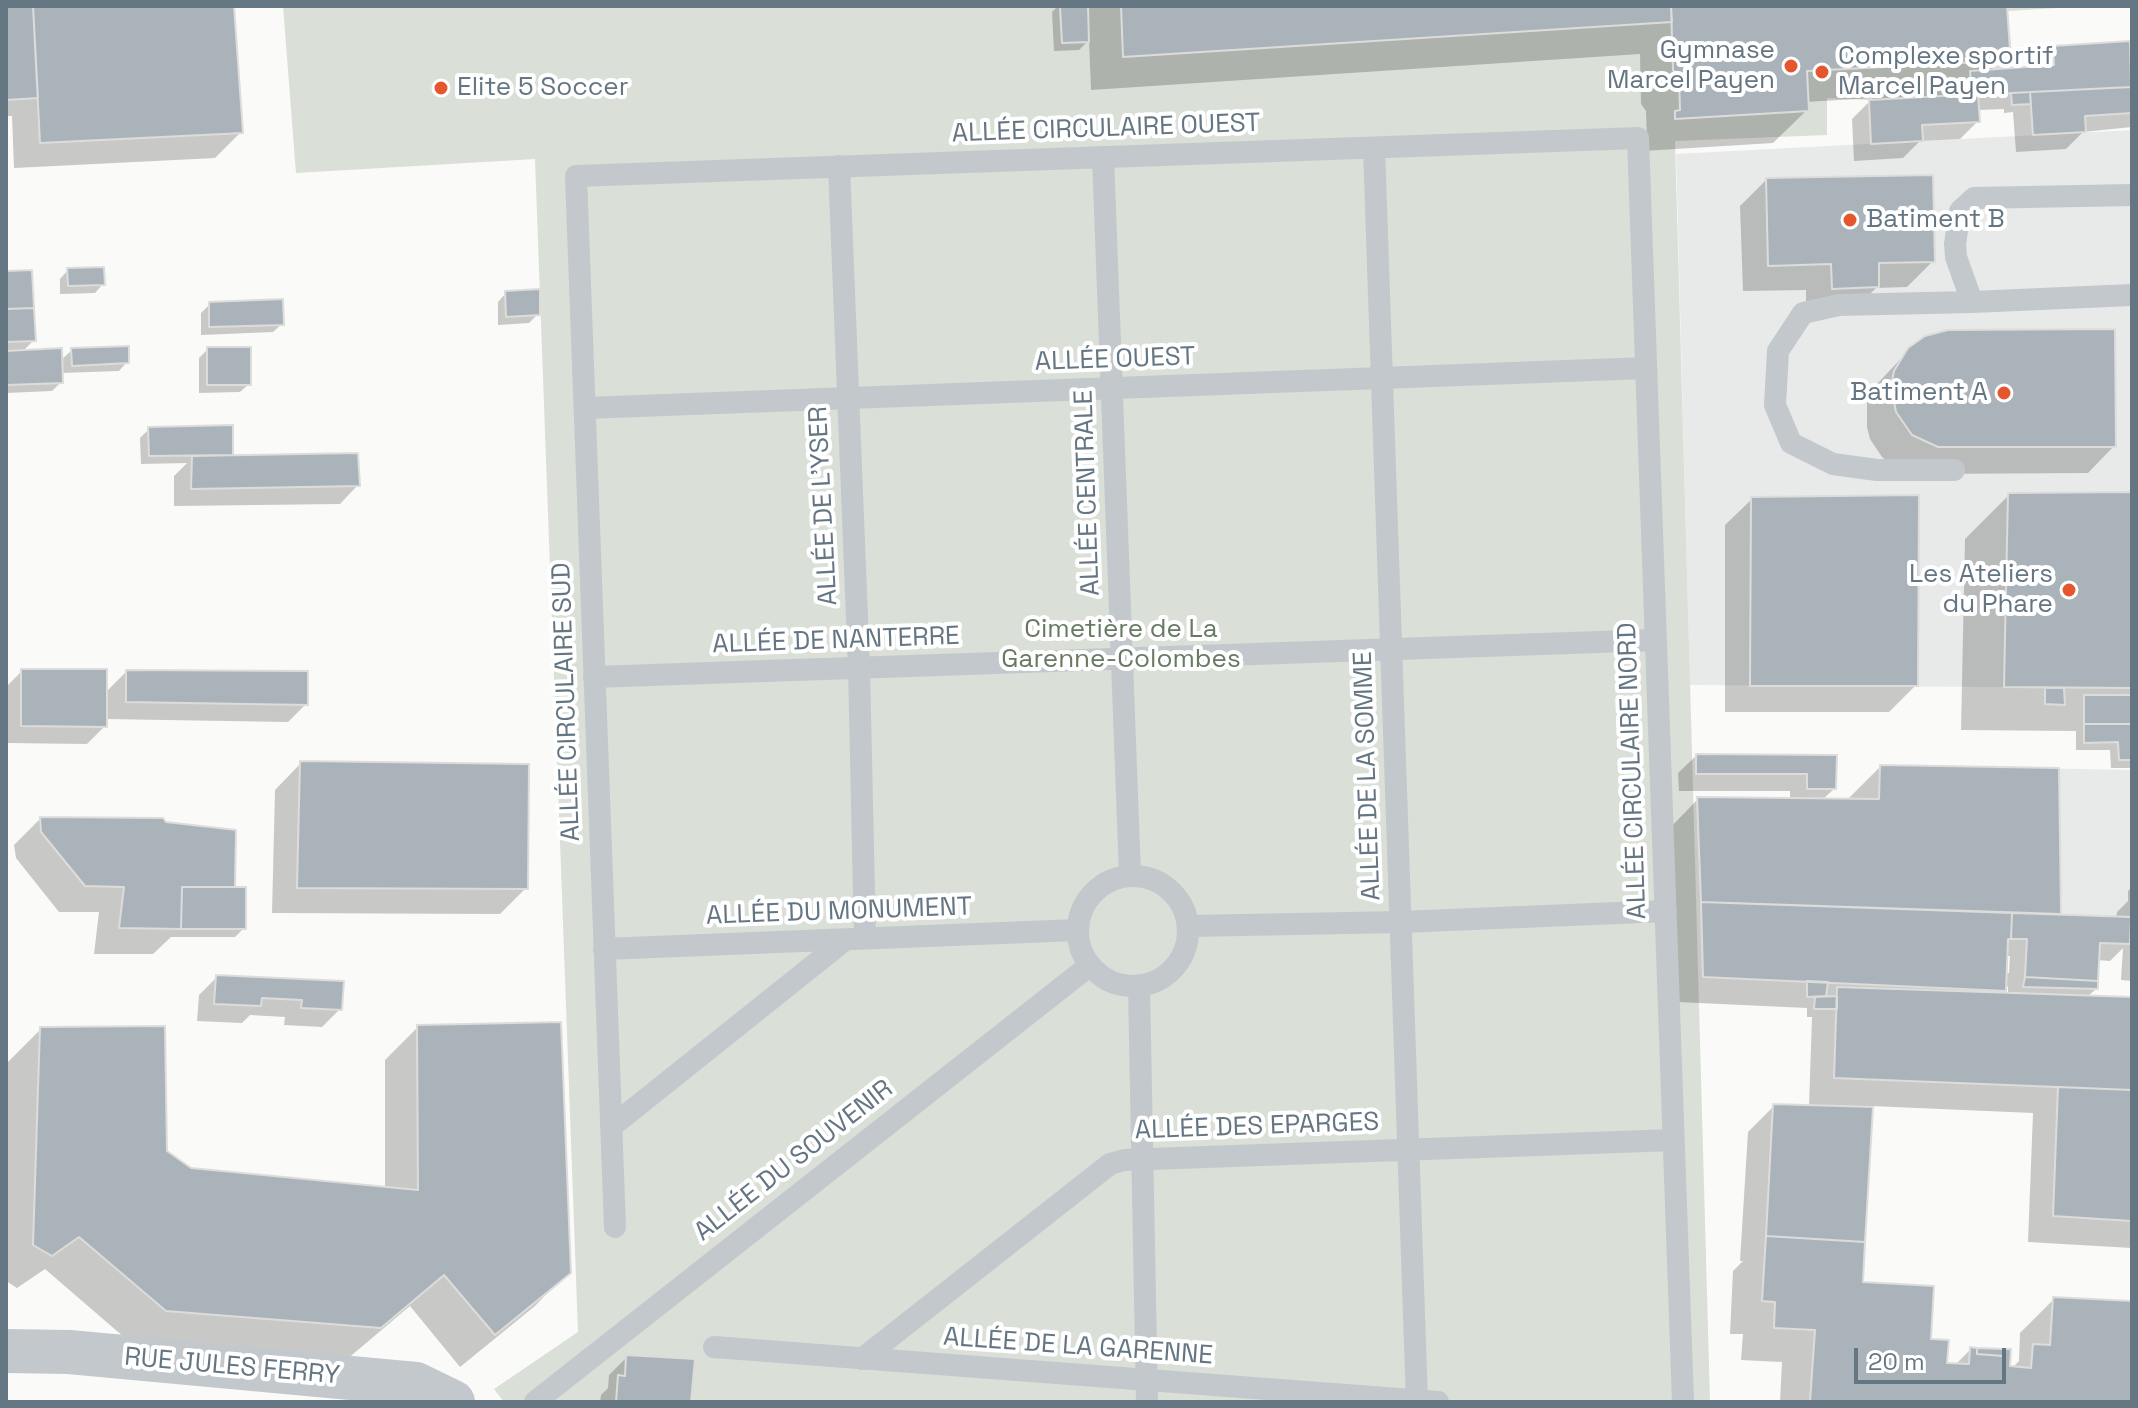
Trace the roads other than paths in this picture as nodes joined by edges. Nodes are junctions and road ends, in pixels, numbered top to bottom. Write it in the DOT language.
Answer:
graph roads {
  1 [pos="1638,138"];
  2 [pos="1374,148"];
  3 [pos="1103,157"];
  4 [pos="839,166"];
  5 [pos="576,176"];
  6 [pos="2132,195"];
  7 [pos="2132,295"];
  8 [pos="1972,302"];
  9 [pos="1646,368"];
  10 [pos="1382,378"];
  11 [pos="1111,388"];
  12 [pos="847,398"];
  13 [pos="585,408"];
  14 [pos="1954,470"];
  15 [pos="1656,640"];
  16 [pos="1391,649"];
  17 [pos="1122,659"];
  18 [pos="859,668"];
  19 [pos="594,677"];
  20 [pos="1130,875"];
  21 [pos="1666,911"];
  22 [pos="1401,922"];
  23 [pos="1189,926"];
  24 [pos="1077,930"];
  25 [pos="855,939"];
  26 [pos="604,949"];
  27 [pos="1089,966"];
  28 [pos="1139,986"];
  29 [pos="611,1127"];
  30 [pos="1674,1140"];
  31 [pos="1408,1149"];
  32 [pos="1143,1158"];
  33 [pos="615,1227"];
  34 [pos="714,1347"];
  35 [pos="6,1351"];
  36 [pos="862,1359"];
  37 [pos="1147,1391"];
  38 [pos="1424,1401"];
  39 [pos="453,1402"];
  40 [pos="535,1402"];
  41 [pos="1683,1402"];
  1 -- 2 [label="lane, ALLÉE CIRCULAIRE OUEST"];
  1 -- 9 [label="lane, ALLÉE CIRCULAIRE NORD"];
  2 -- 3 [label="lane, ALLÉE CIRCULAIRE OUEST"];
  2 -- 10 [label="lane, ALLÉE DE LA SOMME"];
  3 -- 4 [label="lane, ALLÉE CIRCULAIRE OUEST"];
  3 -- 11 [label="lane, ALLÉE CENTRALE"];
  4 -- 5 [label="lane, ALLÉE CIRCULAIRE OUEST"];
  4 -- 12 [label="lane, ALLÉE DE L'YSER"];
  5 -- 13 [label="lane, ALLÉE CIRCULAIRE SUD"];
  6 -- 8 [label="lane"];
  7 -- 8 [label="lane"];
  8 -- 14 [label="lane"];
  9 -- 10 [label="lane, ALLÉE OUEST"];
  9 -- 15 [label="lane, ALLÉE CIRCULAIRE NORD"];
  10 -- 11 [label="lane, ALLÉE OUEST"];
  10 -- 16 [label="lane, ALLÉE DE LA SOMME"];
  11 -- 12 [label="lane, ALLÉE OUEST"];
  11 -- 17 [label="lane, ALLÉE CENTRALE"];
  12 -- 13 [label="lane, ALLÉE OUEST"];
  12 -- 18 [label="lane, ALLÉE DE L'YSER"];
  13 -- 19 [label="lane, ALLÉE CIRCULAIRE SUD"];
  15 -- 16 [label="lane, ALLÉE DE NANTERRE"];
  15 -- 21 [label="lane, ALLÉE CIRCULAIRE NORD"];
  16 -- 17 [label="lane, ALLÉE DE NANTERRE"];
  16 -- 22 [label="lane, ALLÉE DE LA SOMME"];
  17 -- 18 [label="lane, ALLÉE DE NANTERRE"];
  17 -- 20 [label="lane, ALLÉE CENTRALE"];
  18 -- 19 [label="lane, ALLÉE DE NANTERRE"];
  18 -- 25 [label="lane, ALLÉE DE L'YSER"];
  19 -- 26 [label="lane, ALLÉE CIRCULAIRE SUD"];
  20 -- 23 [label="lane"];
  20 -- 24 [label="lane"];
  21 -- 22 [label="lane"];
  21 -- 30 [label="lane, ALLÉE CIRCULAIRE NORD"];
  22 -- 23 [label="lane"];
  22 -- 31 [label="lane, ALLÉE DE LA SOMME"];
  23 -- 28 [label="lane"];
  24 -- 25 [label="lane, ALLÉE DU MONUMENT"];
  24 -- 27 [label="lane"];
  25 -- 26 [label="lane, ALLÉE DU MONUMENT"];
  25 -- 29 [label="lane"];
  26 -- 29 [label="lane, ALLÉE CIRCULAIRE SUD"];
  27 -- 28 [label="lane"];
  27 -- 40 [label="lane, ALLÉE DU SOUVENIR"];
  28 -- 32 [label="lane"];
  29 -- 33 [label="lane, ALLÉE CIRCULAIRE SUD"];
  30 -- 31 [label="lane, ALLÉE DES EPARGES"];
  30 -- 41 [label="lane, ALLÉE CIRCULAIRE NORD"];
  31 -- 32 [label="lane, ALLÉE DES EPARGES"];
  31 -- 38 [label="lane, ALLÉE DE LA SOMME"];
  32 -- 36 [label="lane, ALLÉE DES EPARGES"];
  32 -- 37 [label="lane"];
  34 -- 36 [label="lane, ALLÉE DE LA GARENNE"];
  35 -- 39 [label="street, RUE JULES FERRY"];
  36 -- 37 [label="lane, ALLÉE DE LA GARENNE"];
  37 -- 38 [label="lane, ALLÉE DE LA GARENNE"];
}
